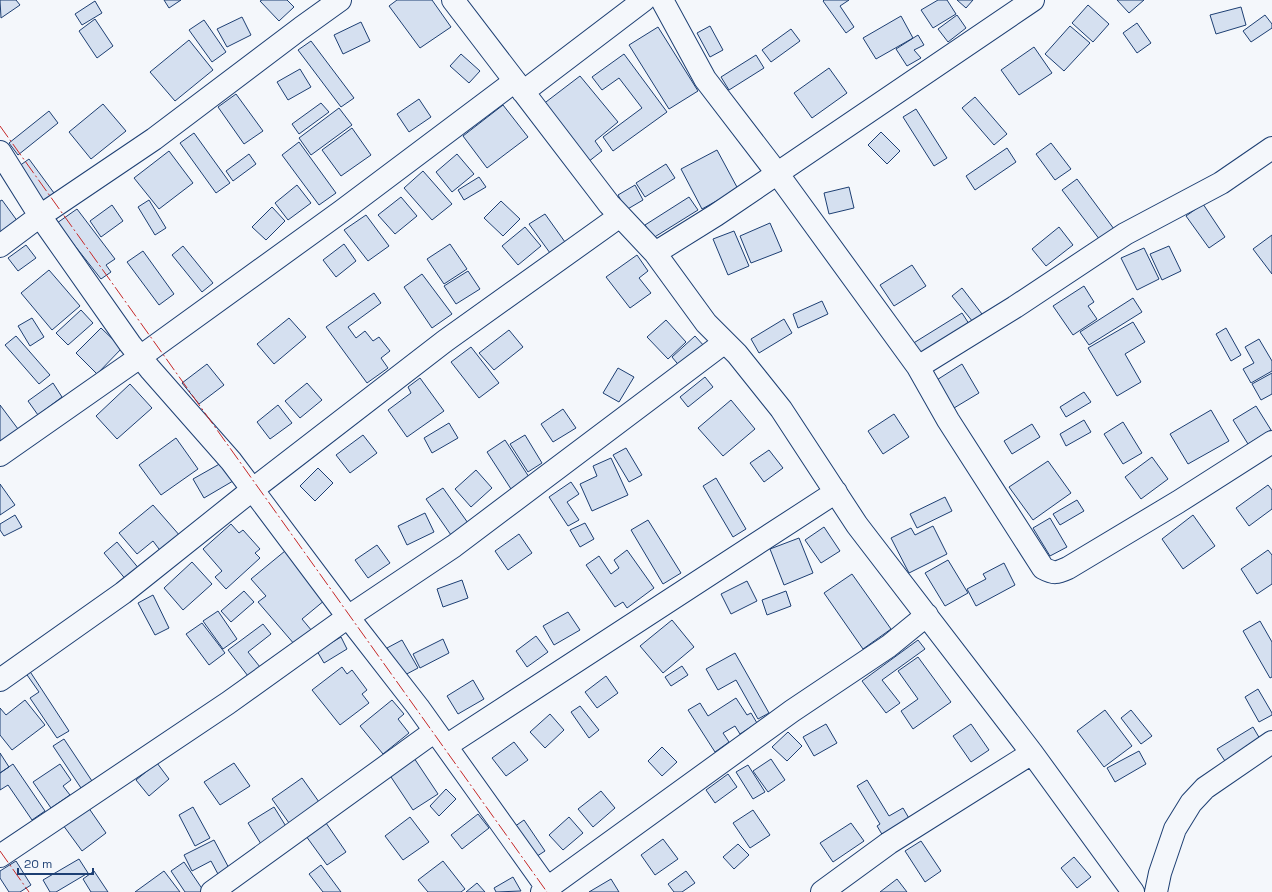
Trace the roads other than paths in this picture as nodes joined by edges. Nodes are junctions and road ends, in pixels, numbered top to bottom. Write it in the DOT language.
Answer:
graph roads {
  1 [pos="340,0"];
  2 [pos="453,0"];
  3 [pos="644,0"];
  4 [pos="662,0"];
  5 [pos="1033,0"];
  6 [pos="519,87"];
  7 [pos="1272,148"];
  8 [pos="0,152"];
  9 [pos="777,173"];
  10 [pos="40,216"];
  11 [pos="620,216"];
  12 [pos="0,246"];
  13 [pos="655,253"];
  14 [pos="725,342"];
  15 [pos="140,357"];
  16 [pos="918,367"];
  17 [pos="1272,442"];
  18 [pos="0,455"];
  19 [pos="252,490"];
  20 [pos="836,492"];
  21 [pos="926,615"];
  22 [pos="348,617"];
  23 [pos="0,680"];
  24 [pos="441,738"];
  25 [pos="1272,742"];
  26 [pos="1032,753"];
  27 [pos="0,856"];
  28 [pos="546,891"];
  29 [pos="1130,891"];
  30 [pos="212,892"];
  31 [pos="822,892"];
  32 [pos="1156,892"];
  1 -- 10 [label="street"];
  2 -- 6 [label="street"];
  3 -- 6 [label="street"];
  4 -- 9 [label="street"];
  5 -- 9 [label="street"];
  6 -- 11 [label="street"];
  6 -- 15 [label="street"];
  7 -- 16 [label="street"];
  8 -- 10 [label="street"];
  9 -- 13 [label="street"];
  9 -- 16 [label="street"];
  10 -- 12 [label="street"];
  10 -- 15 [label="street"];
  11 -- 13 [label="street"];
  11 -- 19 [label="street"];
  13 -- 14 [label="street"];
  14 -- 20 [label="street"];
  14 -- 22 [label="street"];
  15 -- 18 [label="street"];
  15 -- 19 [label="street"];
  16 -- 17 [label="street"];
  19 -- 22 [label="street"];
  19 -- 23 [label="street"];
  20 -- 21 [label="street"];
  20 -- 24 [label="street"];
  21 -- 26 [label="street"];
  21 -- 28 [label="street"];
  22 -- 24 [label="street"];
  22 -- 27 [label="street"];
  24 -- 28 [label="street"];
  24 -- 30 [label="street"];
  25 -- 32 [label="street"];
  26 -- 29 [label="street"];
  26 -- 31 [label="street"];
}
